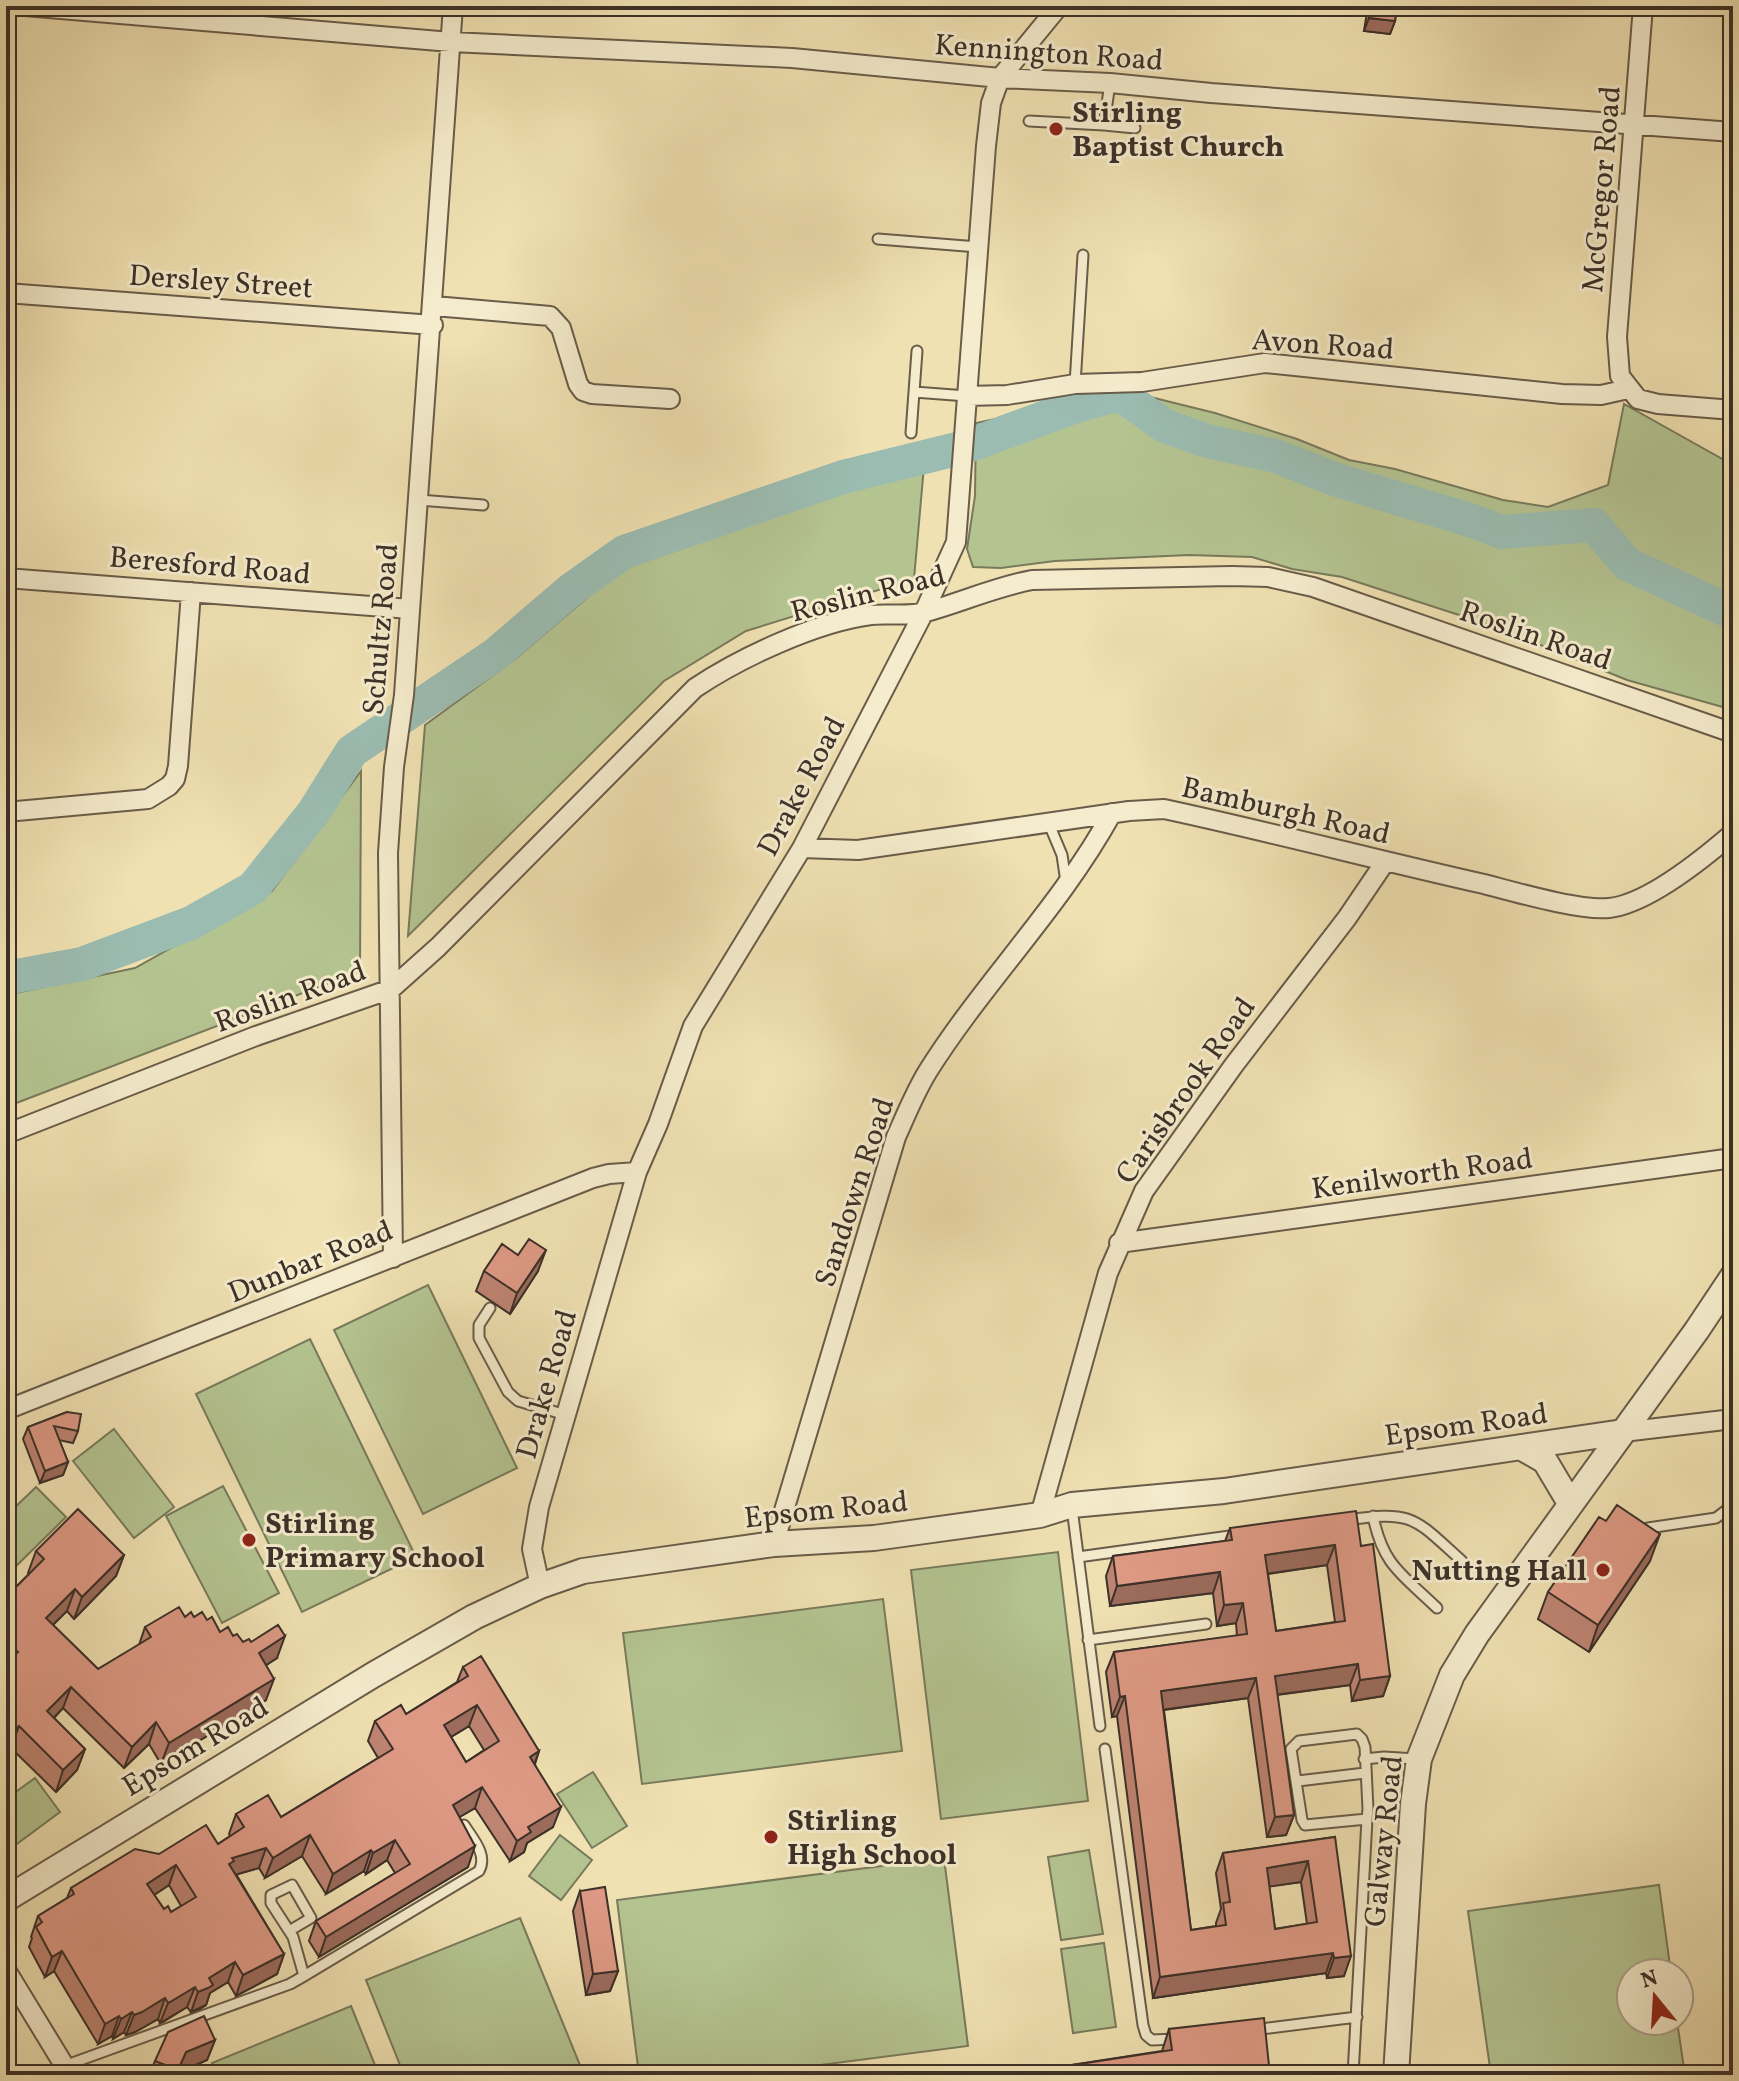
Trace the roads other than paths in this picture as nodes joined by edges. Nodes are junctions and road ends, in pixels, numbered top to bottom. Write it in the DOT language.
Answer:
graph roads {
  1 [pos="25,6"];
  2 [pos="453,6"];
  3 [pos="1059,6"];
  4 [pos="1643,6"];
  5 [pos="451,42"];
  6 [pos="1000,78"];
  7 [pos="1110,83"];
  8 [pos="1029,121"];
  9 [pos="1104,125"];
  10 [pos="1634,126"];
  11 [pos="1135,128"];
  12 [pos="1733,132"];
  13 [pos="878,239"];
  14 [pos="978,247"];
  15 [pos="1083,255"];
  16 [pos="6,293"];
  17 [pos="433,315"];
  18 [pos="917,351"];
  19 [pos="1624,382"];
  20 [pos="1075,384"];
  21 [pos="914,392"];
  22 [pos="967,396"];
  23 [pos="670,399"];
  24 [pos="1733,410"];
  25 [pos="911,433"];
  26 [pos="419,500"];
  27 [pos="483,505"];
  28 [pos="6,578"];
  29 [pos="191,592"];
  30 [pos="410,609"];
  31 [pos="924,612"];
  32 [pos="1733,733"];
  33 [pos="6,812"];
  34 [pos="1112,813"];
  35 [pos="1048,823"];
  36 [pos="1733,833"];
  37 [pos="802,848"];
  38 [pos="1385,862"];
  39 [pos="1066,885"];
  40 [pos="391,989"];
  41 [pos="6,1134"];
  42 [pos="1733,1158"];
  43 [pos="637,1172"];
  44 [pos="1119,1243"];
  45 [pos="393,1258"];
  46 [pos="1733,1276"];
  47 [pos="490,1308"];
  48 [pos="6,1410"];
  49 [pos="566,1415"];
  50 [pos="1733,1419"];
  51 [pos="1623,1432"];
  52 [pos="1524,1449"];
  53 [pos="1570,1503"];
  54 [pos="1072,1505"];
  55 [pos="1733,1505"];
  56 [pos="1040,1515"];
  57 [pos="1373,1516"];
  58 [pos="1342,1520"];
  59 [pos="1648,1528"];
  60 [pos="1249,1533"];
  61 [pos="774,1544"];
  62 [pos="1078,1557"];
  63 [pos="1462,1561"];
  64 [pos="540,1586"];
  65 [pos="1437,1608"];
  66 [pos="1206,1624"];
  67 [pos="1088,1640"];
  68 [pos="1100,1726"];
  69 [pos="1105,1749"];
  70 [pos="1364,1759"];
  71 [pos="1419,1759"];
  72 [pos="1365,1773"];
  73 [pos="1298,1781"];
  74 [pos="1367,1819"];
  75 [pos="464,1825"];
  76 [pos="6,1899"];
  77 [pos="289,1931"];
  78 [pos="6,1970"];
  79 [pos="304,1976"];
  80 [pos="1357,2017"];
  81 [pos="1236,2032"];
  82 [pos="1191,2037"];
  83 [pos="67,2071"];
  84 [pos="1353,2075"];
  85 [pos="1396,2075"];
  1 -- 5 [label="street, Kennington Road"];
  2 -- 5 [label="street, Schultz Road"];
  3 -- 6 [label="street, Drake Road"];
  4 -- 10 [label="street, McGregor Road"];
  5 -- 6 [label="street, Kennington Road"];
  5 -- 17 [label="street, Schultz Road"];
  6 -- 7 [label="street, Kennington Road"];
  6 -- 14 [label="street, Drake Road"];
  7 -- 9 [label="lane"];
  7 -- 10 [label="street, Kennington Road"];
  8 -- 9 [label="lane"];
  9 -- 11 [label="lane"];
  10 -- 12 [label="street, Kennington Road"];
  10 -- 19 [label="street, McGregor Road"];
  13 -- 14 [label="lane"];
  14 -- 22 [label="street, Drake Road"];
  15 -- 20 [label="lane"];
  16 -- 17 [label="street, Dersley Street"];
  17 -- 23 [label="street, Dersley Street"];
  17 -- 26 [label="street, Schultz Road"];
  18 -- 21 [label="lane"];
  19 -- 20 [label="street, Avon Road"];
  19 -- 24 [label="street"];
  20 -- 22 [label="street, Avon Road"];
  21 -- 22 [label="lane"];
  21 -- 25 [label="lane"];
  22 -- 31 [label="street, Drake Road"];
  26 -- 27 [label="lane"];
  26 -- 30 [label="street, Schultz Road"];
  28 -- 29 [label="street, Beresford Road"];
  29 -- 30 [label="street, Beresford Road"];
  29 -- 33 [label="street"];
  30 -- 40 [label="street, Schultz Road"];
  31 -- 32 [label="street, Roslin Road"];
  31 -- 37 [label="street, Drake Road"];
  31 -- 40 [label="street, Roslin Road"];
  34 -- 35 [label="street, Bamburgh Road"];
  34 -- 38 [label="street, Bamburgh Road"];
  34 -- 39 [label="street, Sandown Road"];
  35 -- 37 [label="street, Bamburgh Road"];
  35 -- 39 [label="lane"];
  36 -- 38 [label="street, Bamburgh Road"];
  37 -- 43 [label="street, Drake Road"];
  38 -- 44 [label="street, Carisbrook Road"];
  39 -- 61 [label="street, Sandown Road"];
  40 -- 41 [label="street, Roslin Road"];
  40 -- 45 [label="street, Schultz Road"];
  42 -- 44 [label="street, Kenilworth Road"];
  43 -- 45 [label="street, Dunbar Road"];
  43 -- 49 [label="street, Drake Road"];
  44 -- 56 [label="street, Carisbrook Road"];
  45 -- 48 [label="street, Dunbar Road"];
  46 -- 51 [label="street, Galway Road"];
  47 -- 49 [label="lane"];
  49 -- 64 [label="street, Drake Road"];
  50 -- 51 [label="street, Epsom Road"];
  51 -- 52 [label="street, Epsom Road"];
  51 -- 53 [label="street, Galway Road"];
  52 -- 53 [label="street"];
  52 -- 54 [label="street, Epsom Road"];
  53 -- 71 [label="street, Galway Road"];
  54 -- 56 [label="street, Epsom Road"];
  54 -- 62 [label="lane"];
  55 -- 59 [label="lane"];
  56 -- 61 [label="street, Epsom Road"];
  57 -- 58 [label="lane"];
  57 -- 63 [label="lane"];
  57 -- 65 [label="lane"];
  60 -- 62 [label="lane"];
  61 -- 64 [label="street, Epsom Road"];
  62 -- 67 [label="lane"];
  64 -- 76 [label="street, Epsom Road"];
  66 -- 67 [label="lane"];
  67 -- 68 [label="lane"];
  69 -- 82 [label="lane"];
  70 -- 71 [label="lane"];
  70 -- 72 [label="lane"];
  70 -- 73 [label="lane"];
  71 -- 85 [label="street, Galway Road"];
  72 -- 73 [label="lane"];
  72 -- 74 [label="lane"];
  73 -- 74 [label="lane"];
  74 -- 80 [label="lane"];
  75 -- 79 [label="lane"];
  77 -- 77 [label="lane"];
  77 -- 79 [label="lane"];
  78 -- 83 [label="street"];
  79 -- 83 [label="lane"];
  80 -- 81 [label="lane"];
  80 -- 84 [label="lane"];
}
